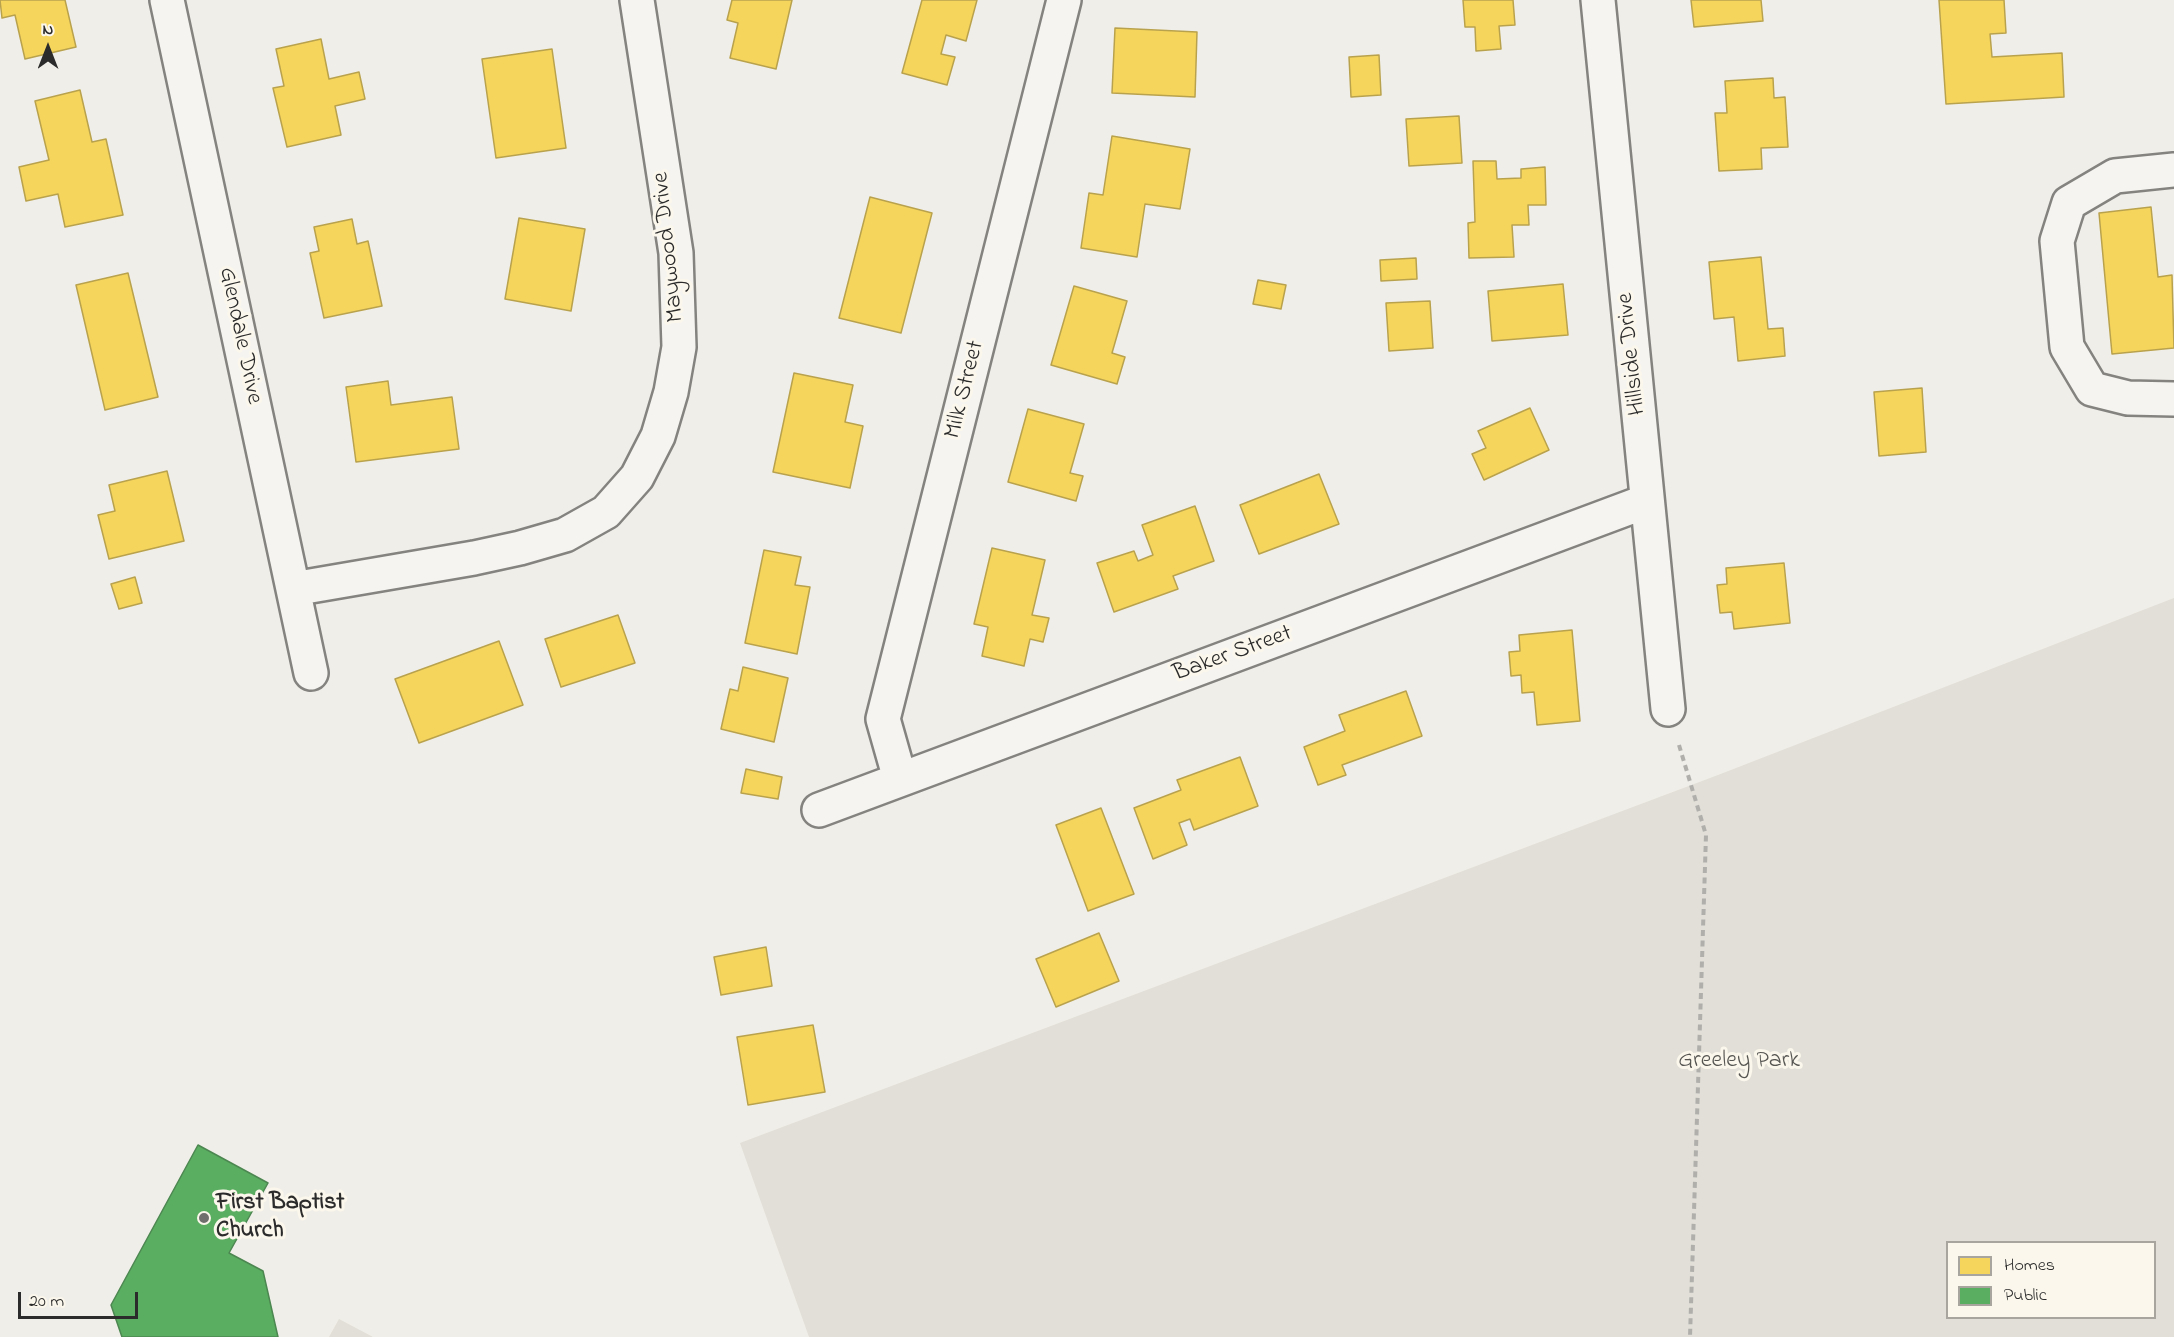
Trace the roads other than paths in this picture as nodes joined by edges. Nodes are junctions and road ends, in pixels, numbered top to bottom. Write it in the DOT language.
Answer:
graph roads {
  1 [pos="167,0"];
  2 [pos="637,0"];
  3 [pos="1064,0"];
  4 [pos="1598,0"];
  5 [pos="2174,170"];
  6 [pos="2174,399"];
  7 [pos="1647,501"];
  8 [pos="293,589"];
  9 [pos="311,673"];
  10 [pos="1668,709"];
  11 [pos="900,779"];
  12 [pos="819,810"];
  1 -- 8 [label="street, Glendale Drive"];
  2 -- 8 [label="street, Maywood Drive"];
  3 -- 11 [label="street, Milk Street"];
  4 -- 7 [label="street, Hillside Drive"];
  5 -- 6 [label="street"];
  7 -- 10 [label="street, Hillside Drive"];
  7 -- 11 [label="street, Baker Street"];
  8 -- 9 [label="street, Glendale Drive"];
  11 -- 12 [label="street, Baker Street"];
}
